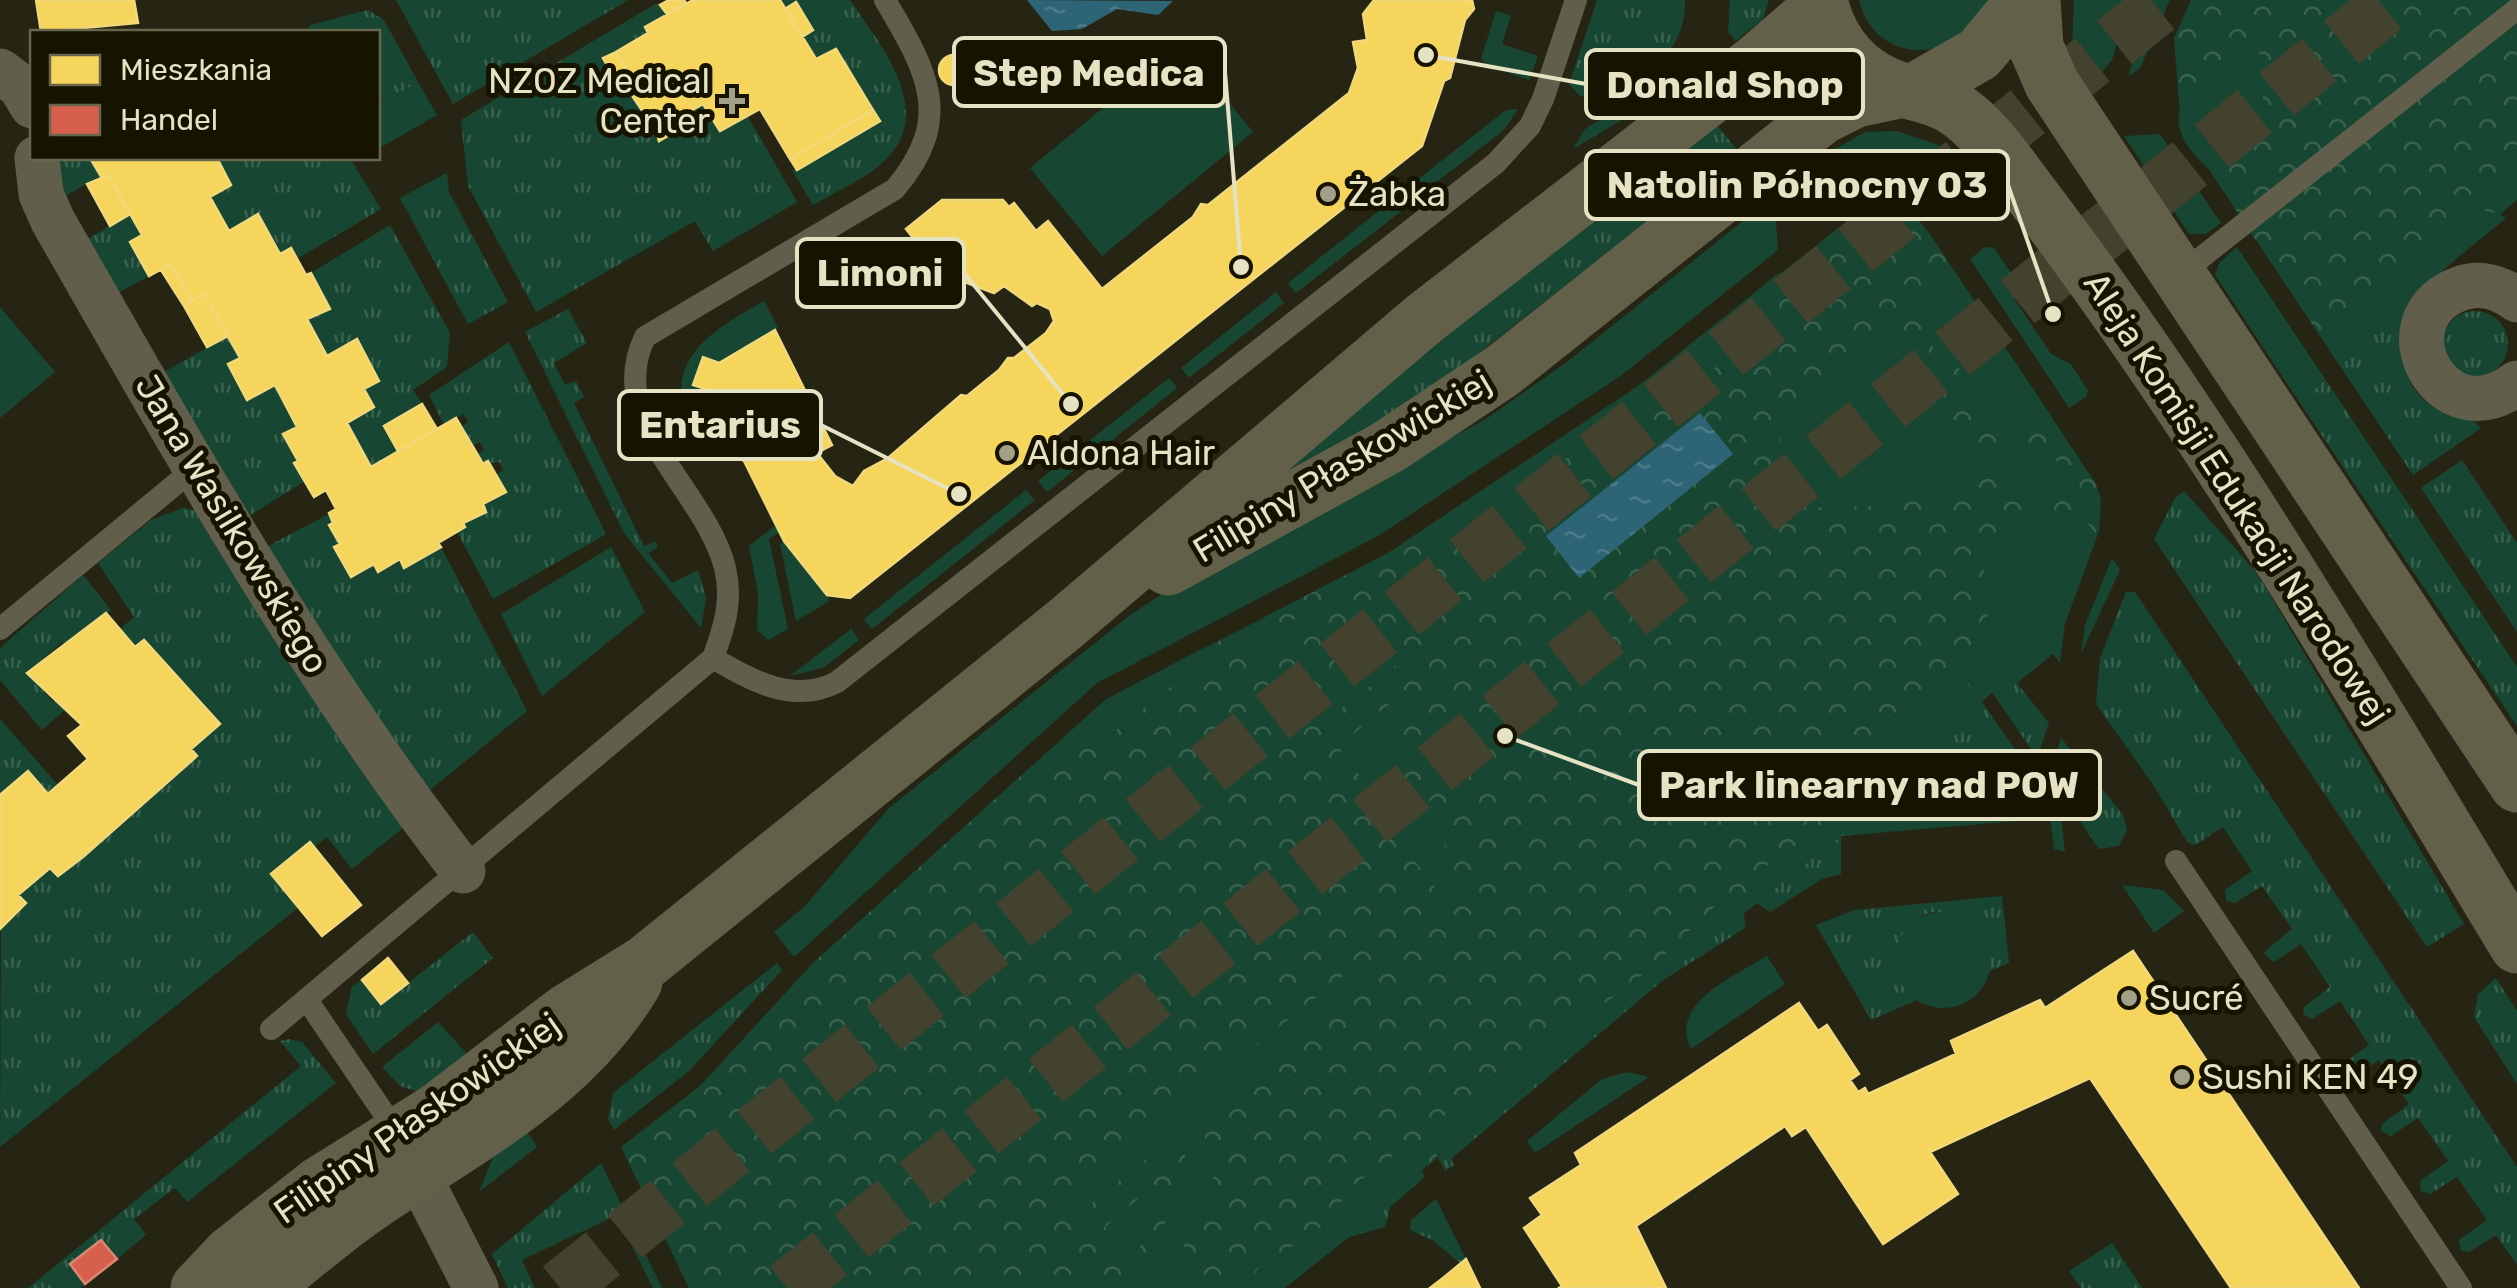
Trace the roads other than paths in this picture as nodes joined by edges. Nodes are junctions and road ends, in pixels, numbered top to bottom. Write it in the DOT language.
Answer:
graph roads {
  1 [pos="885,0"];
  2 [pos="1576,0"];
  3 [pos="1819,0"];
  4 [pos="2024,0"];
  5 [pos="2033,0"];
  6 [pos="2517,9"];
  7 [pos="0,71"];
  8 [pos="1907,91"];
  9 [pos="30,103"];
  10 [pos="37,160"];
  11 [pos="2179,276"];
  12 [pos="2517,300"];
  13 [pos="2511,401"];
  14 [pos="195,468"];
  15 [pos="0,629"];
  16 [pos="1054,634"];
  17 [pos="712,658"];
  18 [pos="2517,785"];
  19 [pos="2176,861"];
  20 [pos="463,871"];
  21 [pos="2517,946"];
  22 [pos="308,1000"];
  23 [pos="271,1029"];
  24 [pos="408,1154"];
  25 [pos="198,1288"];
  26 [pos="262,1288"];
  27 [pos="476,1288"];
  28 [pos="2461,1288"];
  1 -- 17 [label="lane"];
  2 -- 17 [label="lane"];
  3 -- 8 [label="main road, Aleja Komisji Edukacji Narodowej"];
  3 -- 16 [label="main road, Filipiny Płaskowickiej"];
  4 -- 8 [label="main road, Filipiny Płaskowickiej"];
  5 -- 11 [label="main road, Aleja Komisji Edukacji Narodowej"];
  6 -- 11 [label="lane"];
  7 -- 9 [label="street"];
  8 -- 16 [label="main road, Filipiny Płaskowickiej"];
  8 -- 21 [label="main road, Aleja Komisji Edukacji Narodowej"];
  10 -- 14 [label="street, Jana Wasilkowskiego"];
  11 -- 18 [label="main road, Aleja Komisji Edukacji Narodowej"];
  12 -- 13 [label="street"];
  14 -- 15 [label="lane"];
  14 -- 20 [label="street, Jana Wasilkowskiego"];
  16 -- 24 [label="main road, Filipiny Płaskowickiej"];
  17 -- 20 [label="lane"];
  19 -- 28 [label="lane"];
  20 -- 22 [label="lane"];
  22 -- 23 [label="lane"];
  22 -- 24 [label="lane"];
  24 -- 25 [label="main road, Filipiny Płaskowickiej"];
  24 -- 26 [label="main road, Filipiny Płaskowickiej"];
  24 -- 27 [label="street"];
}
